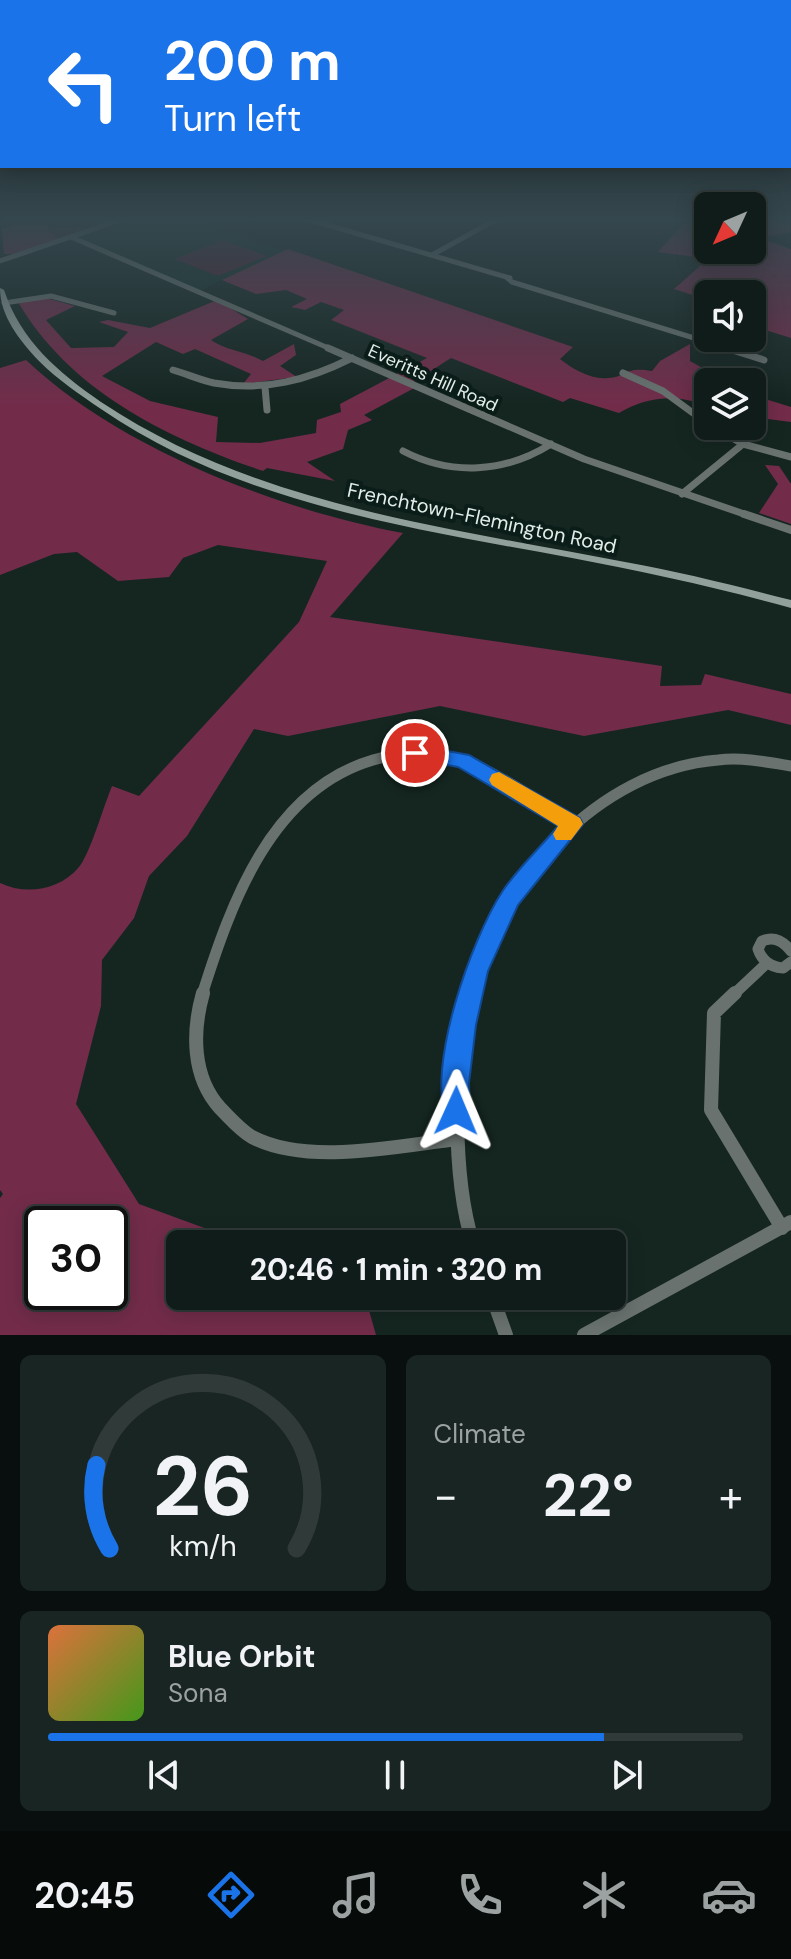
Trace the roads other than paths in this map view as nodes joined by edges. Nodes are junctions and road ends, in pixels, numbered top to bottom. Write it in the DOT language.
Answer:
graph roads {
  1 [pos="174,281"];
  2 [pos="511,281"];
  3 [pos="0,290"];
  4 [pos="4,303"];
  5 [pos="114,313"];
  6 [pos="352,358"];
  7 [pos="764,360"];
  8 [pos="173,370"];
  9 [pos="623,373"];
  10 [pos="265,387"];
  11 [pos="267,410"];
  12 [pos="694,414"];
  13 [pos="736,440"];
  14 [pos="551,444"];
  15 [pos="743,444"];
  16 [pos="403,451"];
  17 [pos="791,457"];
  18 [pos="682,494"];
  19 [pos="791,530"];
  20 [pos="791,604"];
  21 [pos="791,766"];
  22 [pos="573,824"];
  23 [pos="791,951"];
  24 [pos="791,962"];
  25 [pos="767,963"];
  26 [pos="457,1139"];
  27 [pos="786,1225"];
  28 [pos="471,1230"];
  29 [pos="497,1310"];
  30 [pos="506,1335"];
  31 [pos="584,1335"];
  1 -- 6 [label="street, Everitts Hill Road"];
  2 -- 7 [label="street"];
  3 -- 4 [label="main road, Frenchtown-Flemington Road"];
  4 -- 5 [label="street"];
  4 -- 20 [label="main road, Frenchtown-Flemington Road"];
  6 -- 10 [label="street"];
  6 -- 14 [label="street, Everitts Hill Road"];
  8 -- 10 [label="street"];
  9 -- 12 [label="street"];
  10 -- 11 [label="street"];
  13 -- 15 [label="street"];
  14 -- 16 [label="street"];
  14 -- 18 [label="street, Everitts Hill Road"];
  15 -- 17 [label="street"];
  15 -- 18 [label="street"];
  18 -- 19 [label="street, Everitts Hill Road"];
  21 -- 22 [label="street"];
  22 -- 26 [label="street"];
  22 -- 26 [label="street"];
  23 -- 25 [label="street"];
  24 -- 25 [label="street"];
  25 -- 27 [label="street"];
  26 -- 28 [label="street"];
  27 -- 31 [label="street"];
  29 -- 30 [label="street"];
}
